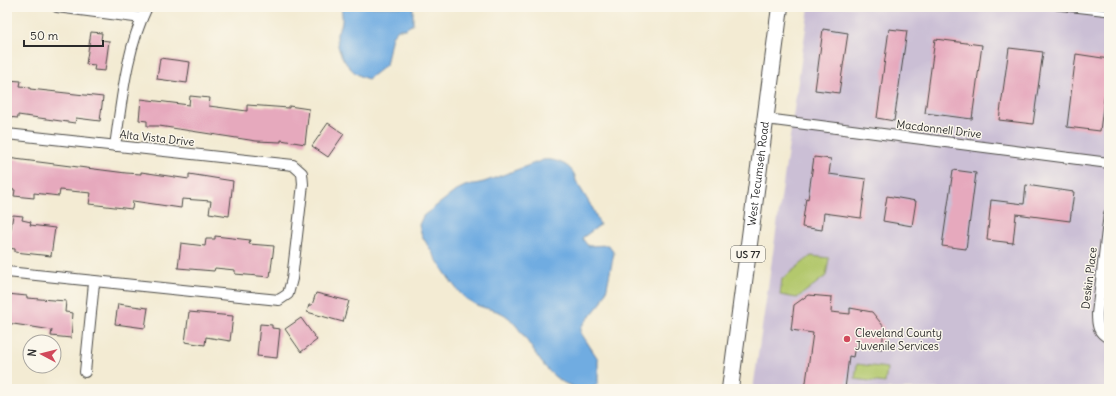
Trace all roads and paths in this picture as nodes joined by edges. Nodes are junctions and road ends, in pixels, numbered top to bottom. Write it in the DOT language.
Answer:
graph roads {
  1 [pos="57,7"];
  2 [pos="147,7"];
  3 [pos="780,7"];
  4 [pos="1057,7"];
  5 [pos="1109,14"];
  6 [pos="142,18"];
  7 [pos="766,119"];
  8 [pos="7,134"];
  9 [pos="115,146"];
  10 [pos="1109,163"];
  11 [pos="1109,214"];
  12 [pos="1107,242"];
  13 [pos="7,272"];
  14 [pos="94,283"];
  15 [pos="1109,338"];
  16 [pos="85,372"];
  17 [pos="730,389"];
  1 -- 6 [label="street"];
  2 -- 6 [label="street"];
  3 -- 7 [label="main road, West Tecumseh Road / US 77"];
  4 -- 5 [label="lane"];
  6 -- 9 [label="street"];
  7 -- 10 [label="street, Macdonnell Drive"];
  7 -- 17 [label="main road, West Tecumseh Road / US 77"];
  8 -- 9 [label="street, Alta Vista Drive"];
  9 -- 14 [label="street, Alta Vista Drive"];
  11 -- 12 [label="street, Deskin Place"];
  12 -- 15 [label="street, Deskin Place"];
  13 -- 14 [label="street"];
  14 -- 16 [label="street"];
}
